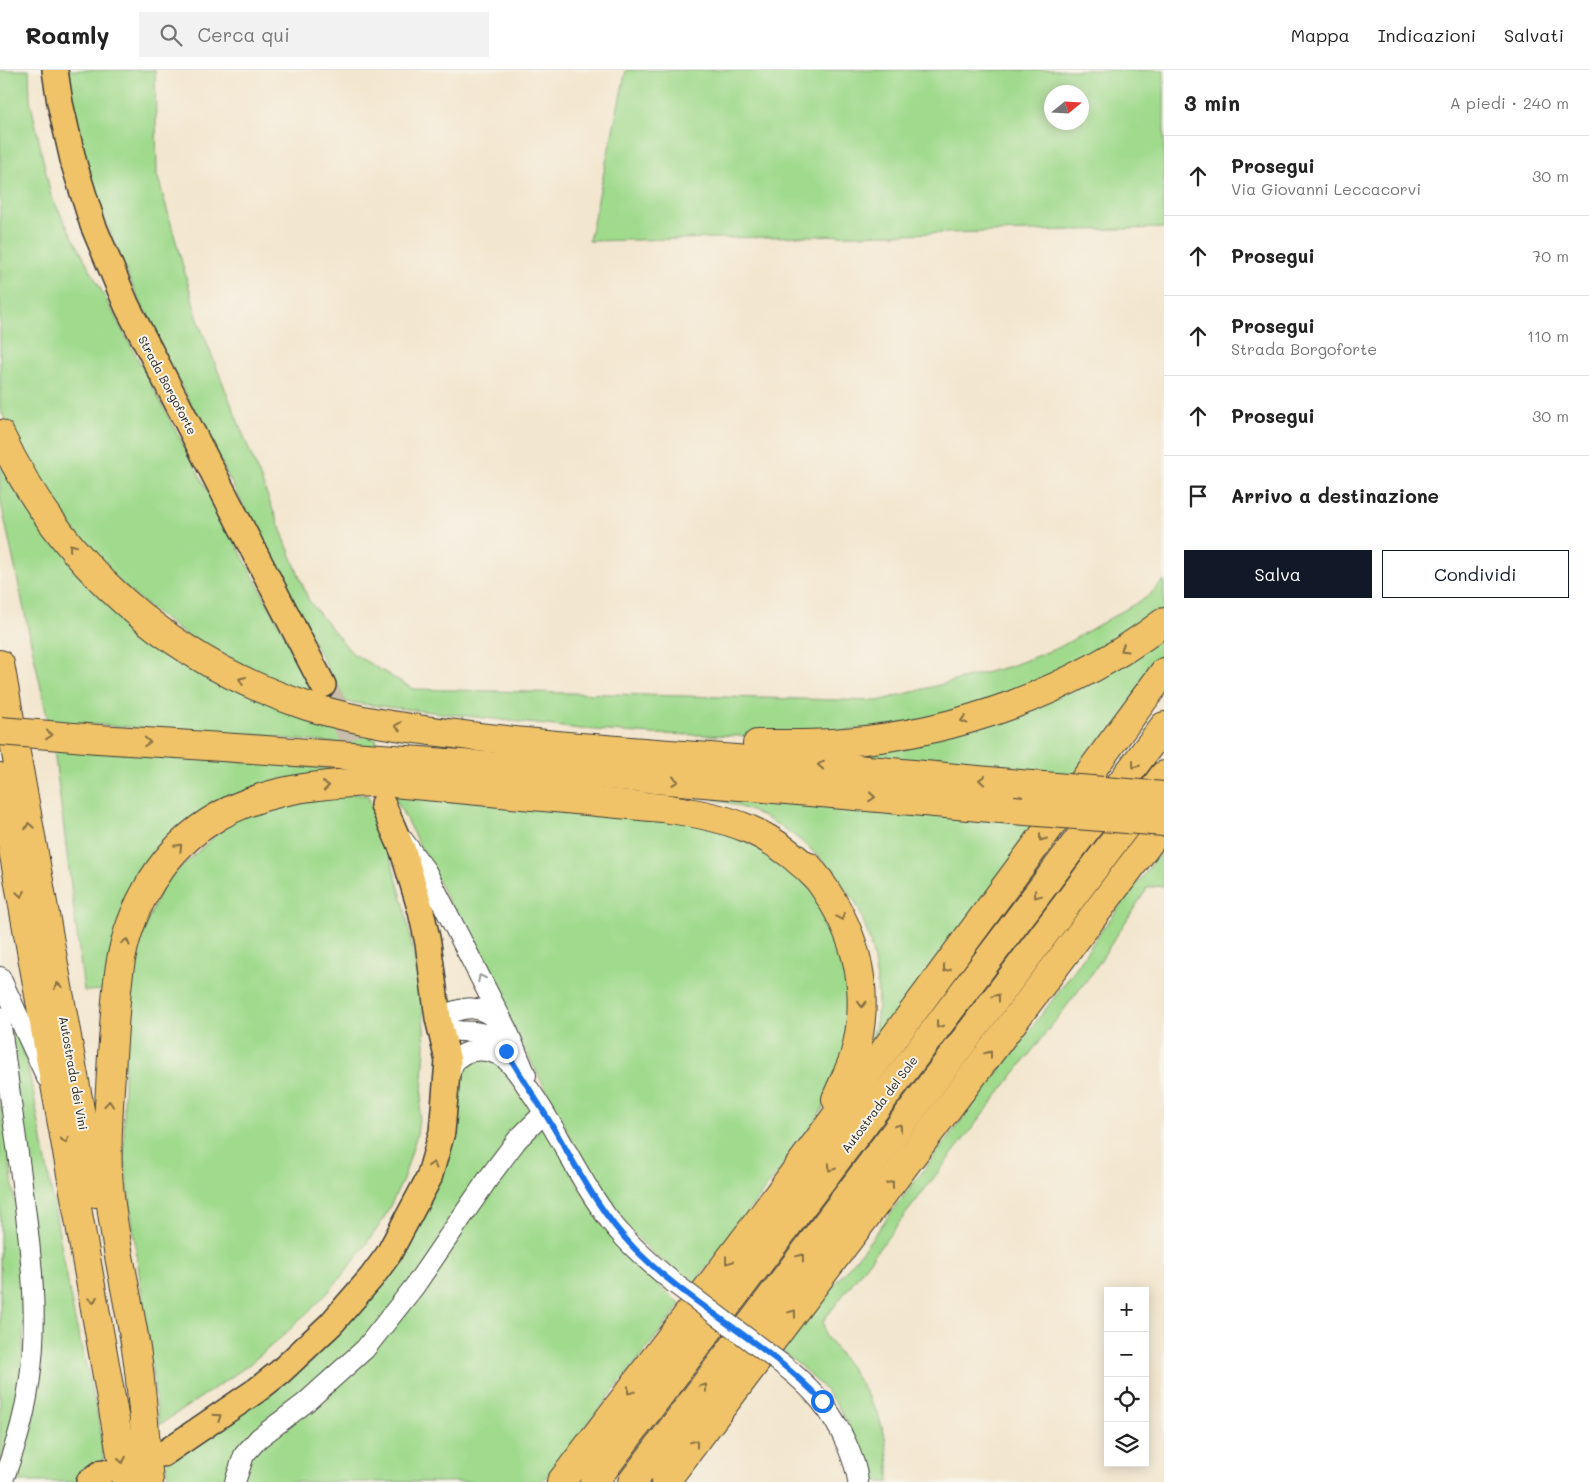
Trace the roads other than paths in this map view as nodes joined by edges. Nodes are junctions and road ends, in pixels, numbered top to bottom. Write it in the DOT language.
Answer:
graph roads {
  1 [pos="55,70"];
  2 [pos="0,434"];
  3 [pos="1164,622"];
  4 [pos="0,664"];
  5 [pos="1164,672"];
  6 [pos="323,685"];
  7 [pos="1164,726"];
  8 [pos="0,731"];
  9 [pos="431,732"];
  10 [pos="434,762"];
  11 [pos="1164,775"];
  12 [pos="0,777"];
  13 [pos="1164,796"];
  14 [pos="388,816"];
  15 [pos="1164,823"];
  16 [pos="820,881"];
  17 [pos="0,977"];
  18 [pos="0,1018"];
  19 [pos="438,1018"];
  20 [pos="508,1032"];
  21 [pos="447,1083"];
  22 [pos="526,1085"];
  23 [pos="58,1103"];
  24 [pos="541,1107"];
  25 [pos="757,1223"];
  26 [pos="106,1479"];
  27 [pos="2,1482"];
  28 [pos="148,1482"];
  29 [pos="235,1482"];
  30 [pos="561,1482"];
  31 [pos="594,1482"];
  32 [pos="632,1482"];
  33 [pos="666,1482"];
  34 [pos="858,1482"];
  1 -- 6 [label="main road, Strada Borgoforte"];
  9 -- 2 [label="highway, one-way"];
  3 -- 9 [label="highway, one-way"];
  28 -- 4 [label="highway, Autostrada dei Vini, one-way"];
  5 -- 25 [label="highway, one-way"];
  7 -- 31 [label="highway, Autostrada del Sole, one-way"];
  8 -- 10 [label="highway, one-way, bridge"];
  13 -- 9 [label="highway, one-way, bridge"];
  10 -- 15 [label="highway, one-way, bridge"];
  10 -- 16 [label="highway"];
  32 -- 11 [label="highway, one-way"];
  12 -- 23 [label="highway, Autostrada dei Vini, one-way"];
  14 -- 19 [label="main road"];
  20 -- 14 [label="street, one-way"];
  33 -- 15 [label="highway, one-way"];
  16 -- 25 [label="highway, one-way"];
  28 -- 16 [label="highway, one-way"];
  17 -- 23 [label="street"];
  18 -- 27 [label="street"];
  19 -- 20 [label="street"];
  19 -- 21 [label="main road"];
  19 -- 21 [label="main road, one-way"];
  19 -- 22 [label="street"];
  20 -- 24 [label="street"];
  21 -- 22 [label="street"];
  22 -- 24 [label="street"];
  23 -- 26 [label="highway, Autostrada dei Vini, one-way"];
  24 -- 29 [label="street"];
  24 -- 34 [label="street, bridge"];
  25 -- 30 [label="highway, one-way"];
}
